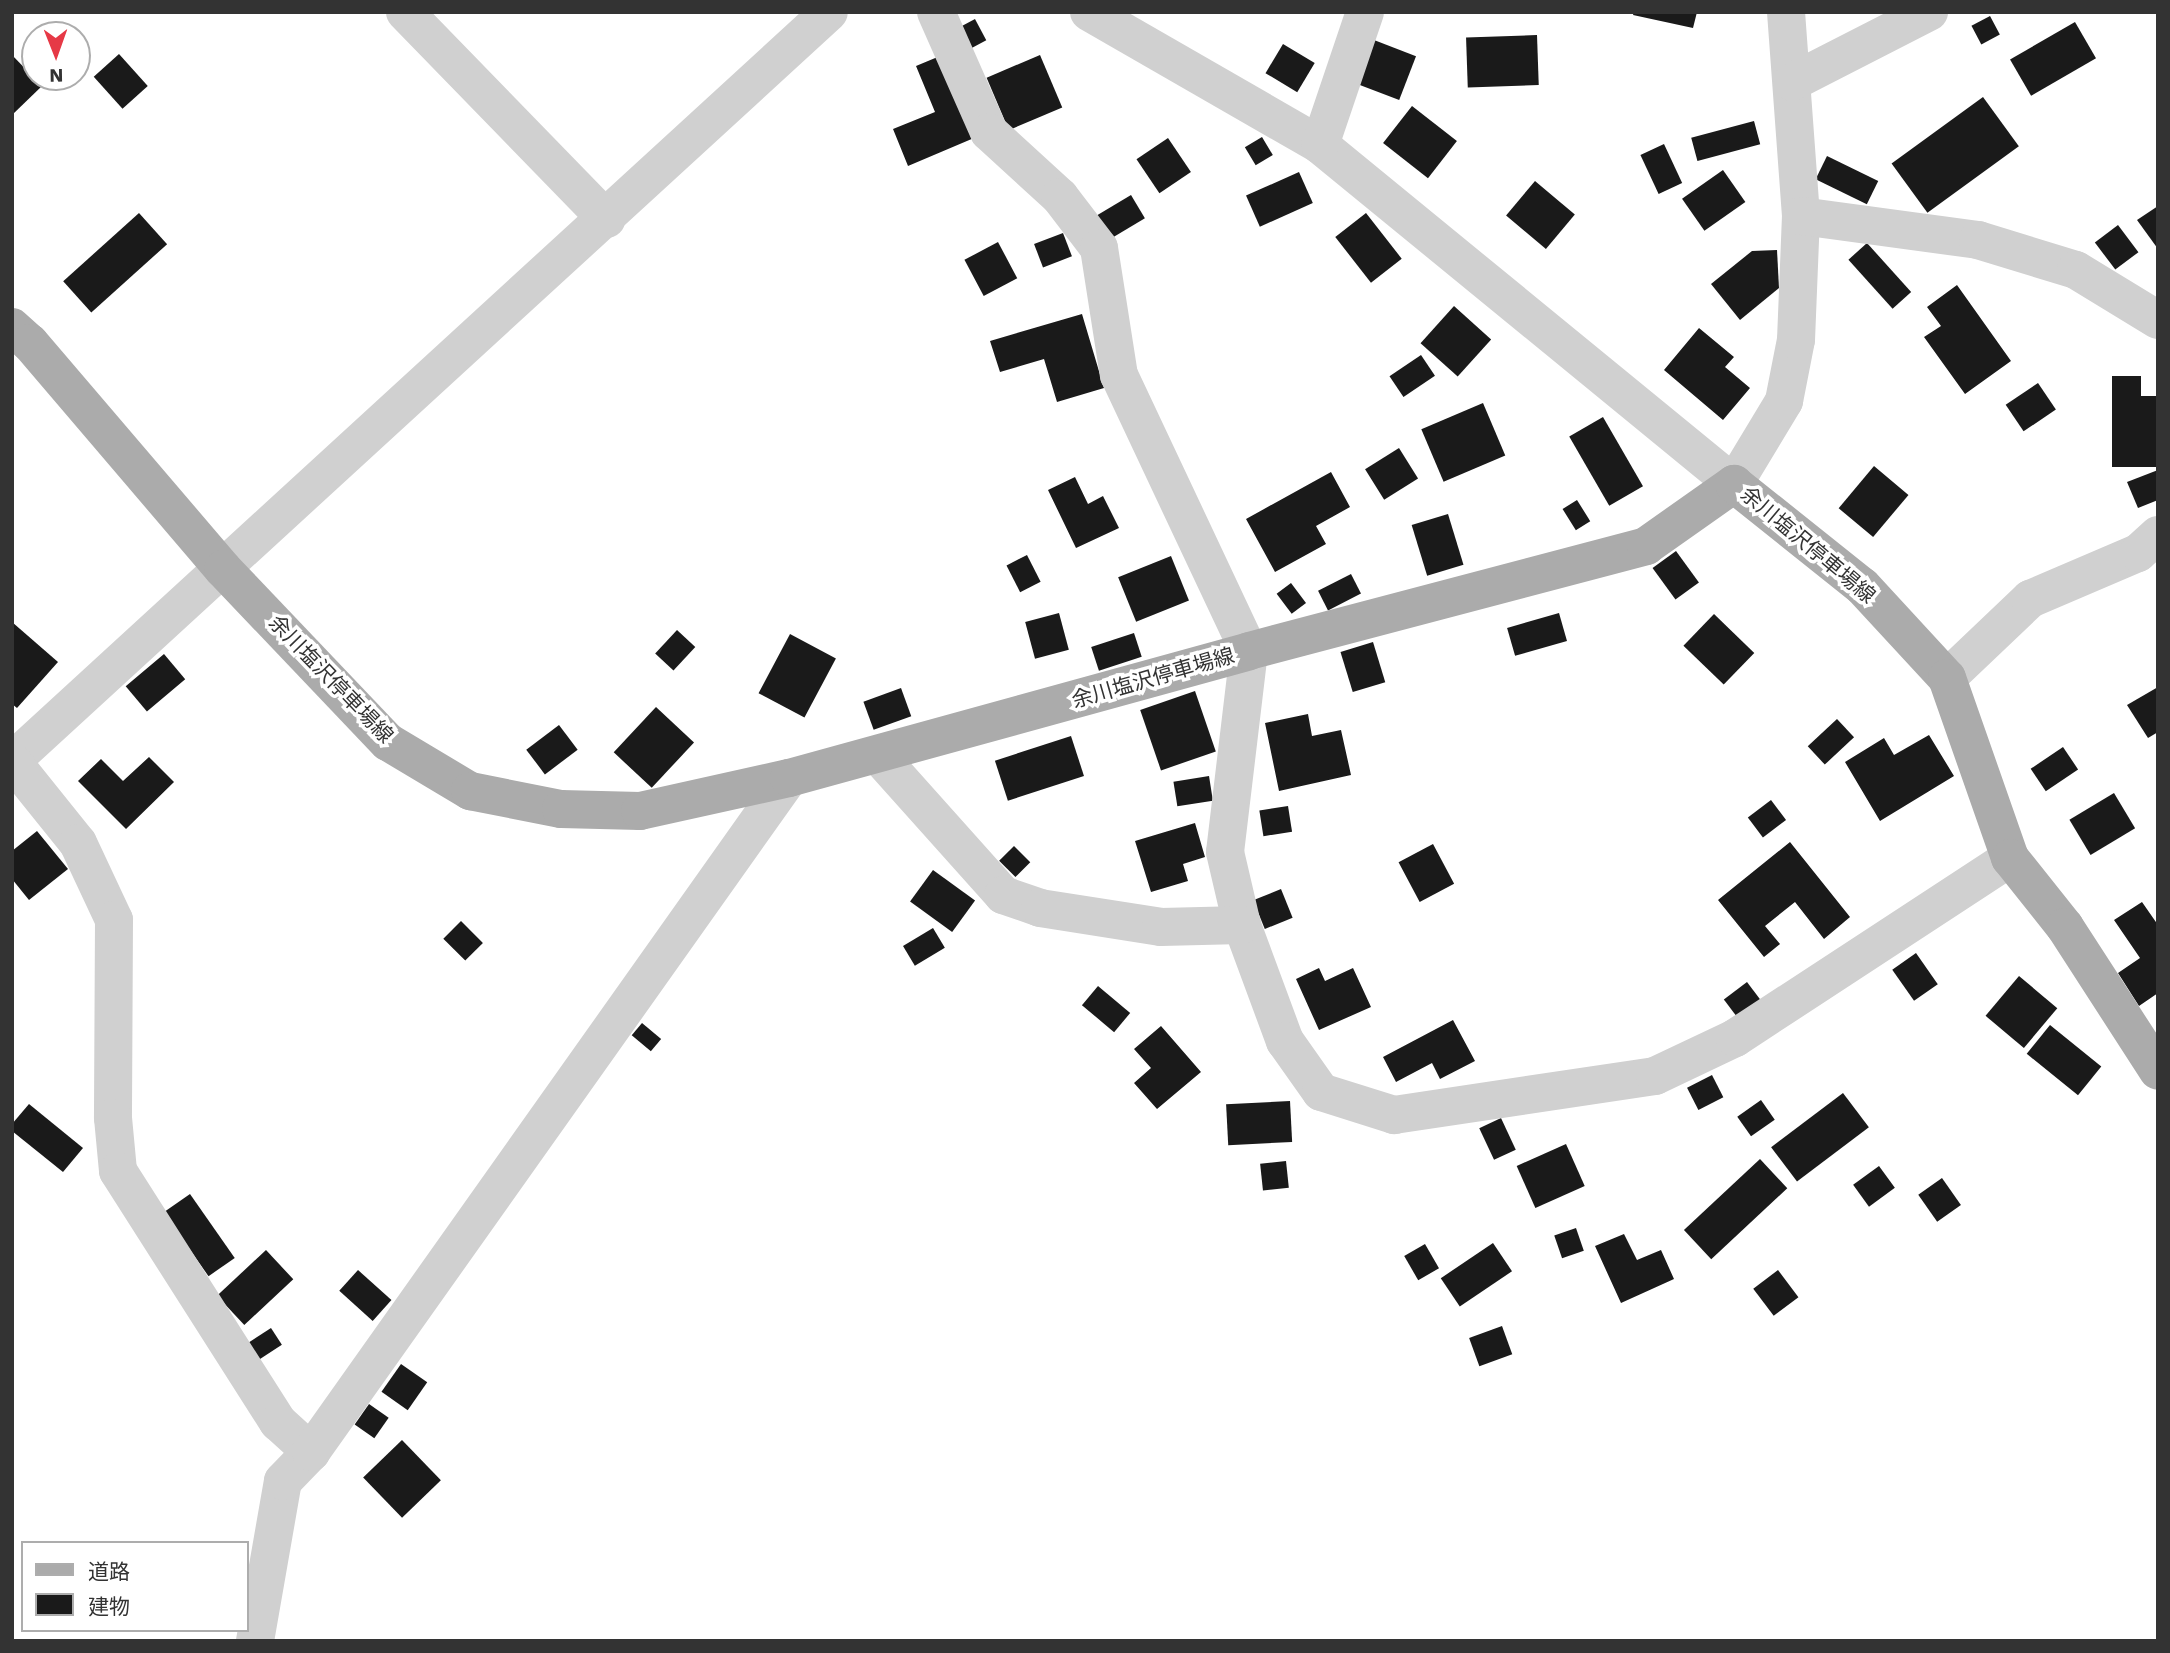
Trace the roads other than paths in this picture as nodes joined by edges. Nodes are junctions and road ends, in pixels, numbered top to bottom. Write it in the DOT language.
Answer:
graph roads {
  1 [pos="405,12"];
  2 [pos="829,12"];
  3 [pos="936,12"];
  4 [pos="1365,12"];
  5 [pos="1786,12"];
  6 [pos="1928,12"];
  7 [pos="1097,14"];
  8 [pos="1792,82"];
  9 [pos="1320,145"];
  10 [pos="1801,216"];
  11 [pos="606,219"];
  12 [pos="2158,320"];
  13 [pos="12,327"];
  14 [pos="1734,484"];
  15 [pos="2158,535"];
  16 [pos="223,569"];
  17 [pos="1249,651"];
  18 [pos="1947,678"];
  19 [pos="878,755"];
  20 [pos="12,761"];
  21 [pos="789,778"];
  22 [pos="2010,858"];
  23 [pos="1242,925"];
  24 [pos="2158,1071"];
  25 [pos="311,1452"];
  26 [pos="255,1641"];
  1 -- 11 [label="street"];
  2 -- 11 [label="street"];
  3 -- 17 [label="street"];
  4 -- 9 [label="street"];
  5 -- 8 [label="street"];
  6 -- 8 [label="street"];
  7 -- 9 [label="street"];
  8 -- 10 [label="street"];
  9 -- 14 [label="street"];
  10 -- 12 [label="street"];
  10 -- 14 [label="street"];
  11 -- 16 [label="street"];
  13 -- 16 [label="main road, 余川塩沢停車場線"];
  14 -- 17 [label="main road, 余川塩沢停車場線"];
  14 -- 18 [label="main road, 余川塩沢停車場線"];
  15 -- 18 [label="street"];
  16 -- 20 [label="street"];
  16 -- 21 [label="main road, 余川塩沢停車場線"];
  17 -- 19 [label="main road, 余川塩沢停車場線"];
  17 -- 23 [label="street"];
  18 -- 22 [label="main road, 余川塩沢停車場線"];
  19 -- 21 [label="main road, 余川塩沢停車場線"];
  19 -- 23 [label="street"];
  20 -- 25 [label="street"];
  21 -- 25 [label="street"];
  22 -- 23 [label="street"];
  22 -- 24 [label="main road, 余川塩沢停車場線"];
  25 -- 26 [label="street"];
}
